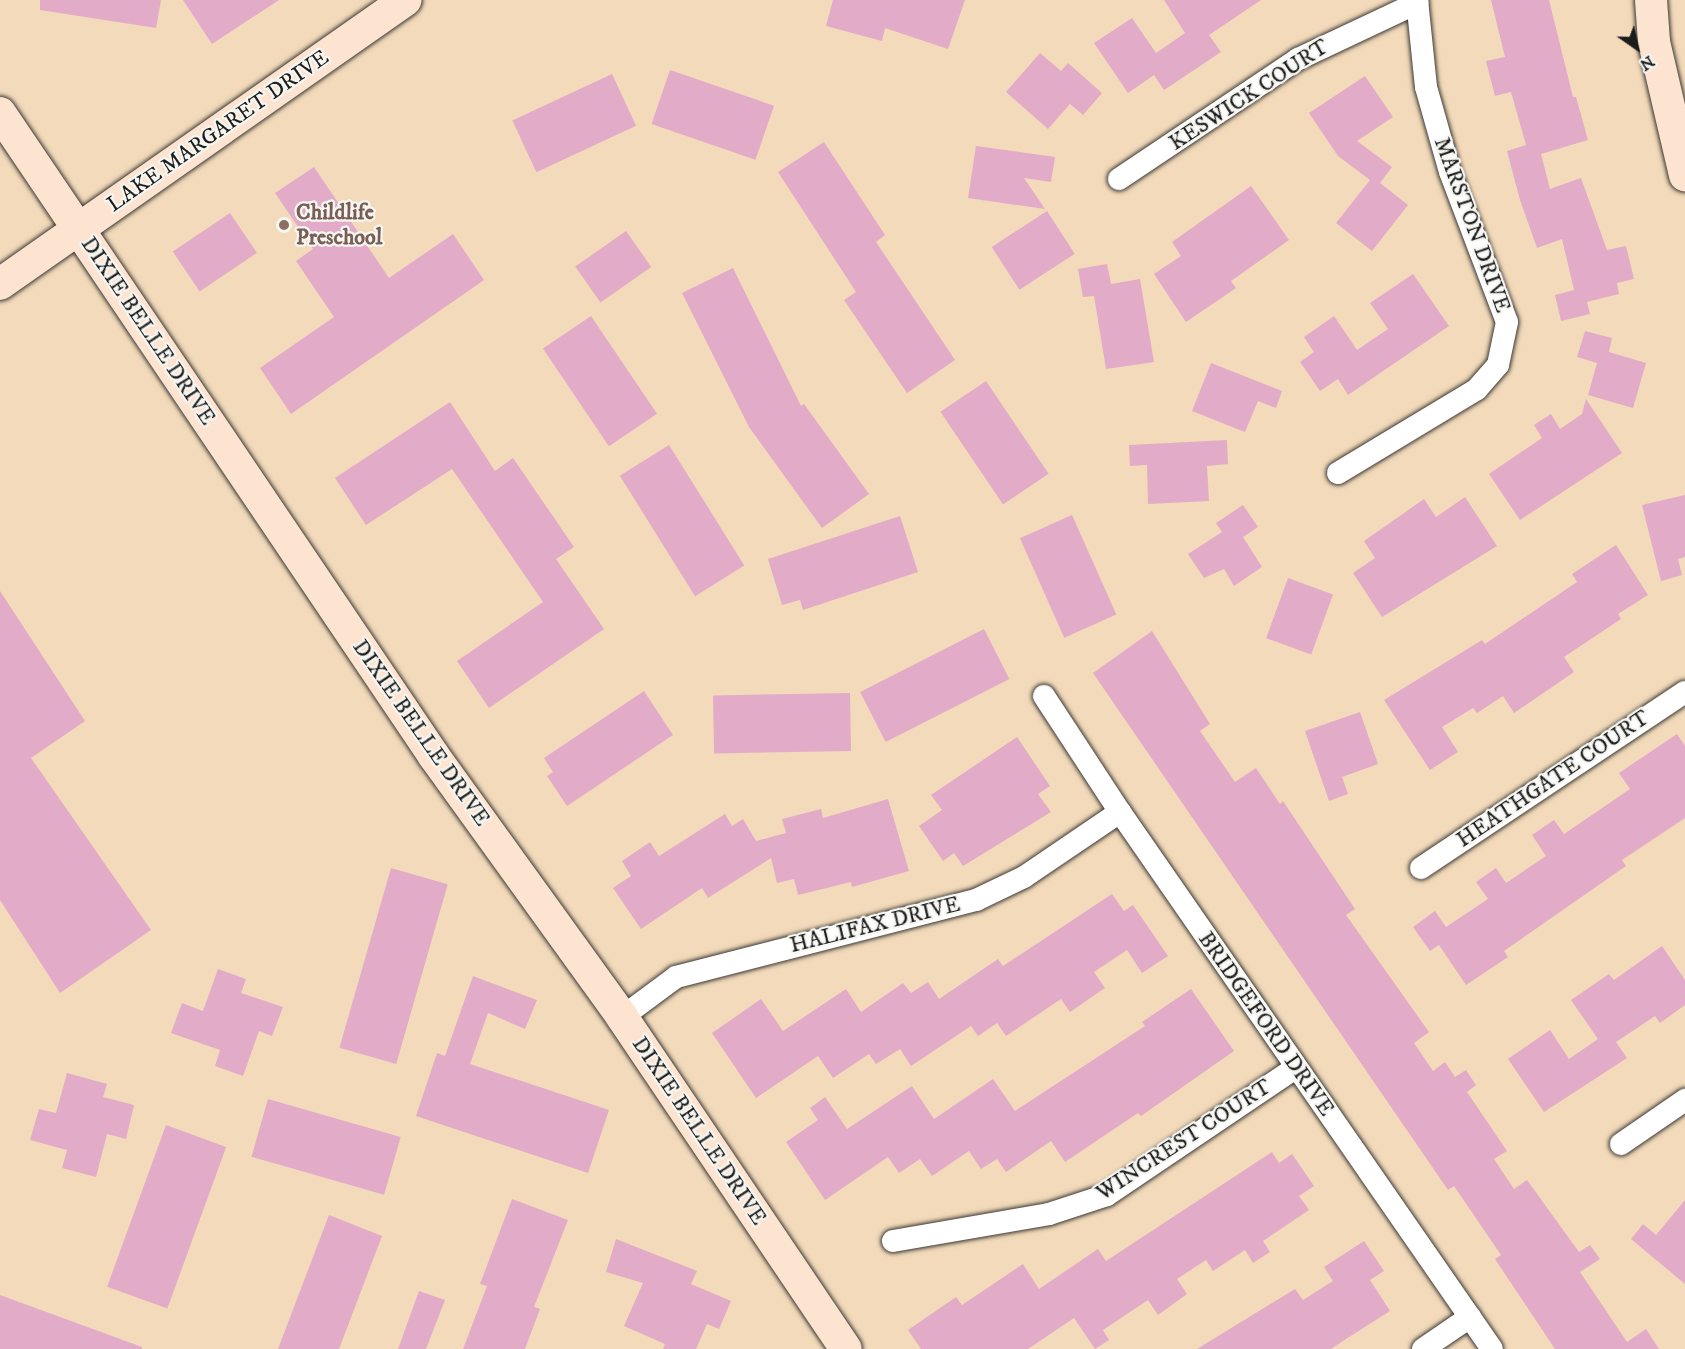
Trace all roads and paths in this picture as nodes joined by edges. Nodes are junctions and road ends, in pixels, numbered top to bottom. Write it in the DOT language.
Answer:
graph roads {
  1 [pos="406,0"];
  2 [pos="1650,0"];
  3 [pos="1417,1"];
  4 [pos="0,113"];
  5 [pos="1685,175"];
  6 [pos="1119,179"];
  7 [pos="79,228"];
  8 [pos="0,284"];
  9 [pos="1338,473"];
  10 [pos="1685,692"];
  11 [pos="1044,696"];
  12 [pos="1120,812"];
  13 [pos="1421,868"];
  14 [pos="622,1017"];
  15 [pos="1295,1068"];
  16 [pos="1685,1100"];
  17 [pos="1621,1144"];
  18 [pos="893,1241"];
  19 [pos="1470,1317"];
  20 [pos="846,1349"];
  21 [pos="1423,1349"];
  22 [pos="1492,1349"];
  1 -- 7 [label="street, LAKE MARGARET DRIVE"];
  2 -- 5 [label="street"];
  3 -- 6 [label="street, KESWICK COURT"];
  3 -- 9 [label="street, MARSTON DRIVE"];
  4 -- 7 [label="street, DIXIE BELLE DRIVE"];
  7 -- 8 [label="street, LAKE MARGARET DRIVE"];
  7 -- 14 [label="street, DIXIE BELLE DRIVE"];
  10 -- 13 [label="street, HEATHGATE COURT"];
  11 -- 12 [label="street, BRIDGEFORD DRIVE"];
  12 -- 14 [label="street, HALIFAX DRIVE"];
  12 -- 15 [label="street, BRIDGEFORD DRIVE"];
  14 -- 20 [label="street, DIXIE BELLE DRIVE"];
  15 -- 18 [label="street, WINCREST COURT"];
  15 -- 19 [label="street, BRIDGEFORD DRIVE"];
  16 -- 17 [label="street"];
  19 -- 21 [label="street"];
  19 -- 22 [label="street, BRIDGEFORD DRIVE"];
}
